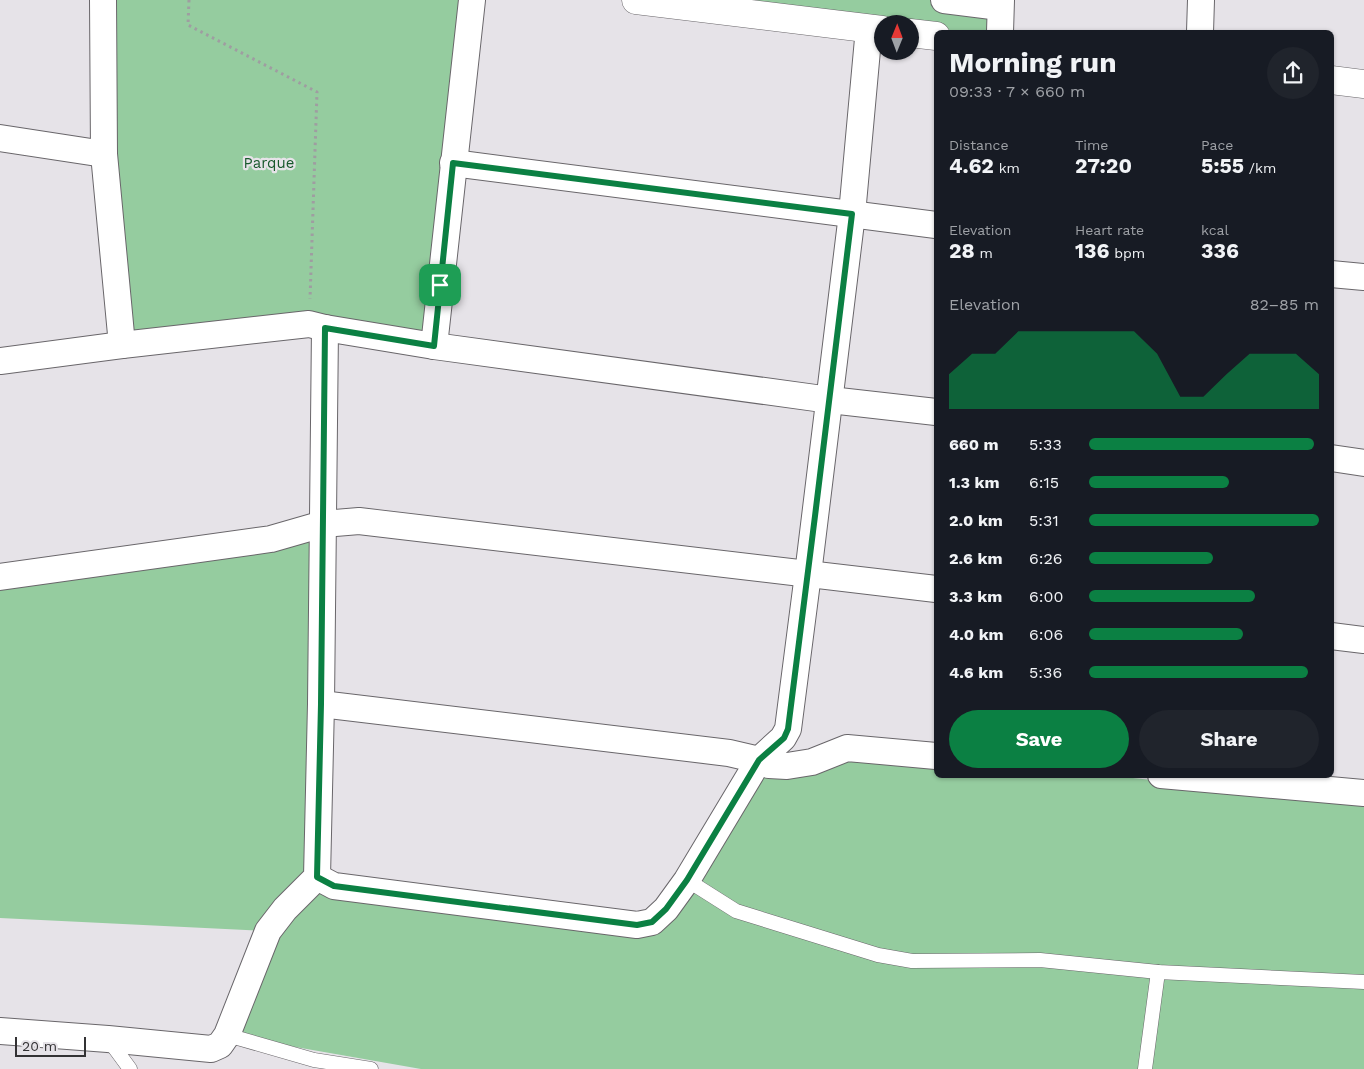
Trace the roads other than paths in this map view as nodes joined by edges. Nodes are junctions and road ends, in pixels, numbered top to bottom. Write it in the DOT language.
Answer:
graph roads {
  1 [pos="103,0"];
  2 [pos="472,0"];
  3 [pos="636,0"];
  4 [pos="944,0"];
  5 [pos="1202,0"];
  6 [pos="1001,3"];
  7 [pos="874,29"];
  8 [pos="1000,30"];
  9 [pos="1200,30"];
  10 [pos="919,34"];
  11 [pos="934,36"];
  12 [pos="874,44"];
  13 [pos="1334,80"];
  14 [pos="1364,84"];
  15 [pos="0,138"];
  16 [pos="104,154"];
  17 [pos="453,163"];
  18 [pos="852,214"];
  19 [pos="934,224"];
  20 [pos="1334,274"];
  21 [pos="1364,277"];
  22 [pos="317,326"];
  23 [pos="122,344"];
  24 [pos="434,346"];
  25 [pos="0,361"];
  26 [pos="830,400"];
  27 [pos="934,412"];
  28 [pos="1334,458"];
  29 [pos="1364,463"];
  30 [pos="323,524"];
  31 [pos="808,574"];
  32 [pos="0,577"];
  33 [pos="934,589"];
  34 [pos="1334,636"];
  35 [pos="1364,640"];
  36 [pos="321,704"];
  37 [pos="934,756"];
  38 [pos="759,760"];
  39 [pos="1195,778"];
  40 [pos="1364,793"];
  41 [pos="317,877"];
  42 [pos="687,880"];
  43 [pos="1158,972"];
  44 [pos="1364,982"];
  45 [pos="0,1031"];
  46 [pos="227,1035"];
  47 [pos="108,1039"];
  48 [pos="130,1069"];
  49 [pos="371,1069"];
  50 [pos="1144,1069"];
  1 -- 16 [label="street"];
  2 -- 17 [label="street"];
  3 -- 7 [label="street"];
  4 -- 6 [label="street"];
  5 -- 9 [label="street"];
  6 -- 8 [label="street"];
  10 -- 11 [label="street"];
  12 -- 18 [label="street"];
  13 -- 14 [label="street"];
  15 -- 16 [label="street"];
  16 -- 23 [label="street"];
  17 -- 18 [label="street"];
  17 -- 24 [label="street"];
  18 -- 19 [label="street"];
  18 -- 26 [label="street"];
  20 -- 21 [label="street"];
  22 -- 23 [label="street"];
  22 -- 24 [label="street"];
  22 -- 30 [label="street"];
  23 -- 25 [label="street"];
  24 -- 26 [label="street"];
  26 -- 27 [label="street"];
  26 -- 31 [label="street"];
  28 -- 29 [label="street"];
  30 -- 31 [label="street"];
  30 -- 32 [label="street"];
  30 -- 36 [label="street"];
  31 -- 33 [label="street"];
  31 -- 38 [label="street"];
  34 -- 35 [label="street"];
  36 -- 38 [label="street"];
  36 -- 41 [label="street"];
  37 -- 38 [label="street"];
  38 -- 42 [label="street"];
  39 -- 40 [label="street"];
  41 -- 42 [label="street"];
  41 -- 46 [label="street"];
  42 -- 43 [label="lane"];
  43 -- 44 [label="lane"];
  43 -- 50 [label="lane"];
  45 -- 47 [label="street"];
  46 -- 47 [label="street"];
  46 -- 49 [label="lane"];
  47 -- 48 [label="lane"];
}
